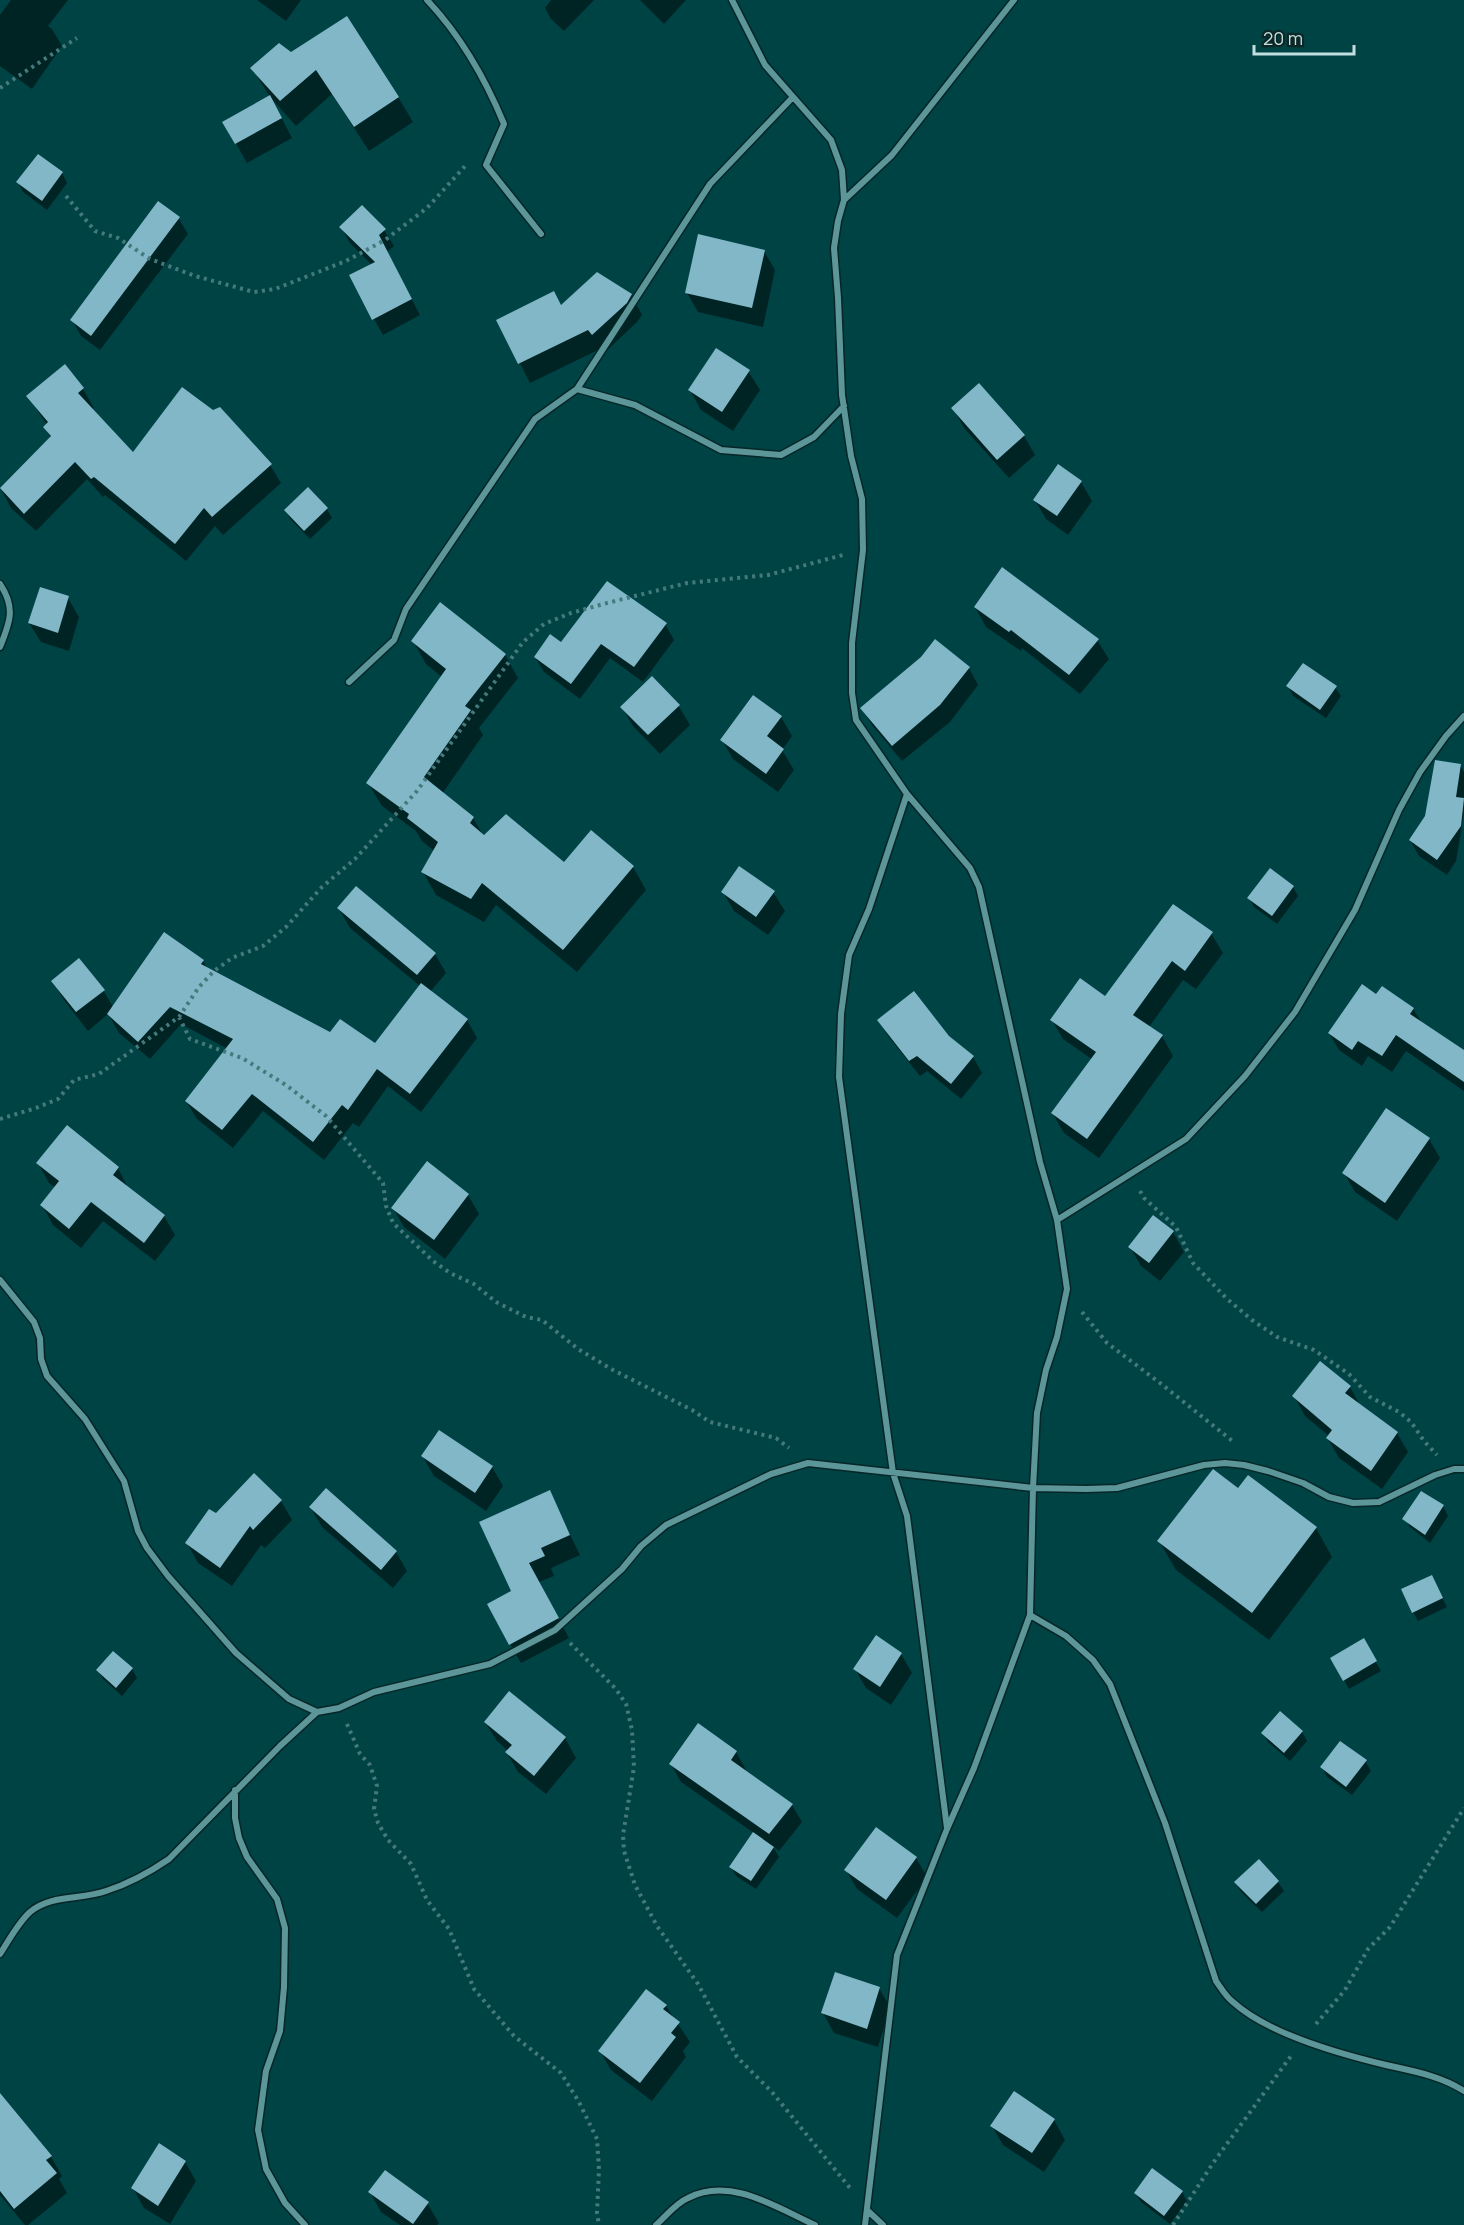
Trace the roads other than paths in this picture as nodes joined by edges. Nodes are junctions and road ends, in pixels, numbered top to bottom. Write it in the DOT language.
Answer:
graph roads {
  1 [pos="427,0"];
  2 [pos="732,0"];
  3 [pos="1014,0"];
  4 [pos="793,97"];
  5 [pos="844,200"];
  6 [pos="541,234"];
  7 [pos="577,389"];
  8 [pos="844,406"];
  9 [pos="0,584"];
  10 [pos="0,647"];
  11 [pos="349,682"];
  12 [pos="1464,716"];
  13 [pos="907,794"];
  14 [pos="1058,1220"];
  15 [pos="0,1280"];
  16 [pos="1464,1469"];
  17 [pos="893,1473"];
  18 [pos="1033,1488"];
  19 [pos="1030,1615"];
  20 [pos="317,1712"];
  21 [pos="235,1790"];
  22 [pos="947,1829"];
  23 [pos="0,1954"];
  24 [pos="1464,2091"];
  25 [pos="867,2210"];
  26 [pos="305,2225"];
  27 [pos="656,2225"];
  28 [pos="815,2225"];
  29 [pos="865,2225"];
  30 [pos="883,2225"];
  1 -- 6 [label="street"];
  2 -- 4 [label="street"];
  3 -- 5 [label="street"];
  4 -- 5 [label="street"];
  4 -- 7 [label="street"];
  5 -- 8 [label="street"];
  7 -- 8 [label="street"];
  7 -- 11 [label="street"];
  8 -- 13 [label="street"];
  9 -- 10 [label="street"];
  12 -- 14 [label="street"];
  13 -- 14 [label="street"];
  13 -- 17 [label="street"];
  14 -- 18 [label="street"];
  15 -- 20 [label="street"];
  16 -- 18 [label="street"];
  17 -- 18 [label="street"];
  17 -- 20 [label="street"];
  17 -- 22 [label="street"];
  18 -- 19 [label="street"];
  19 -- 22 [label="street"];
  19 -- 24 [label="street"];
  20 -- 21 [label="street"];
  21 -- 23 [label="street"];
  21 -- 26 [label="street"];
  22 -- 25 [label="street"];
  25 -- 29 [label="street"];
  25 -- 30 [label="street"];
  27 -- 28 [label="street"];
}
